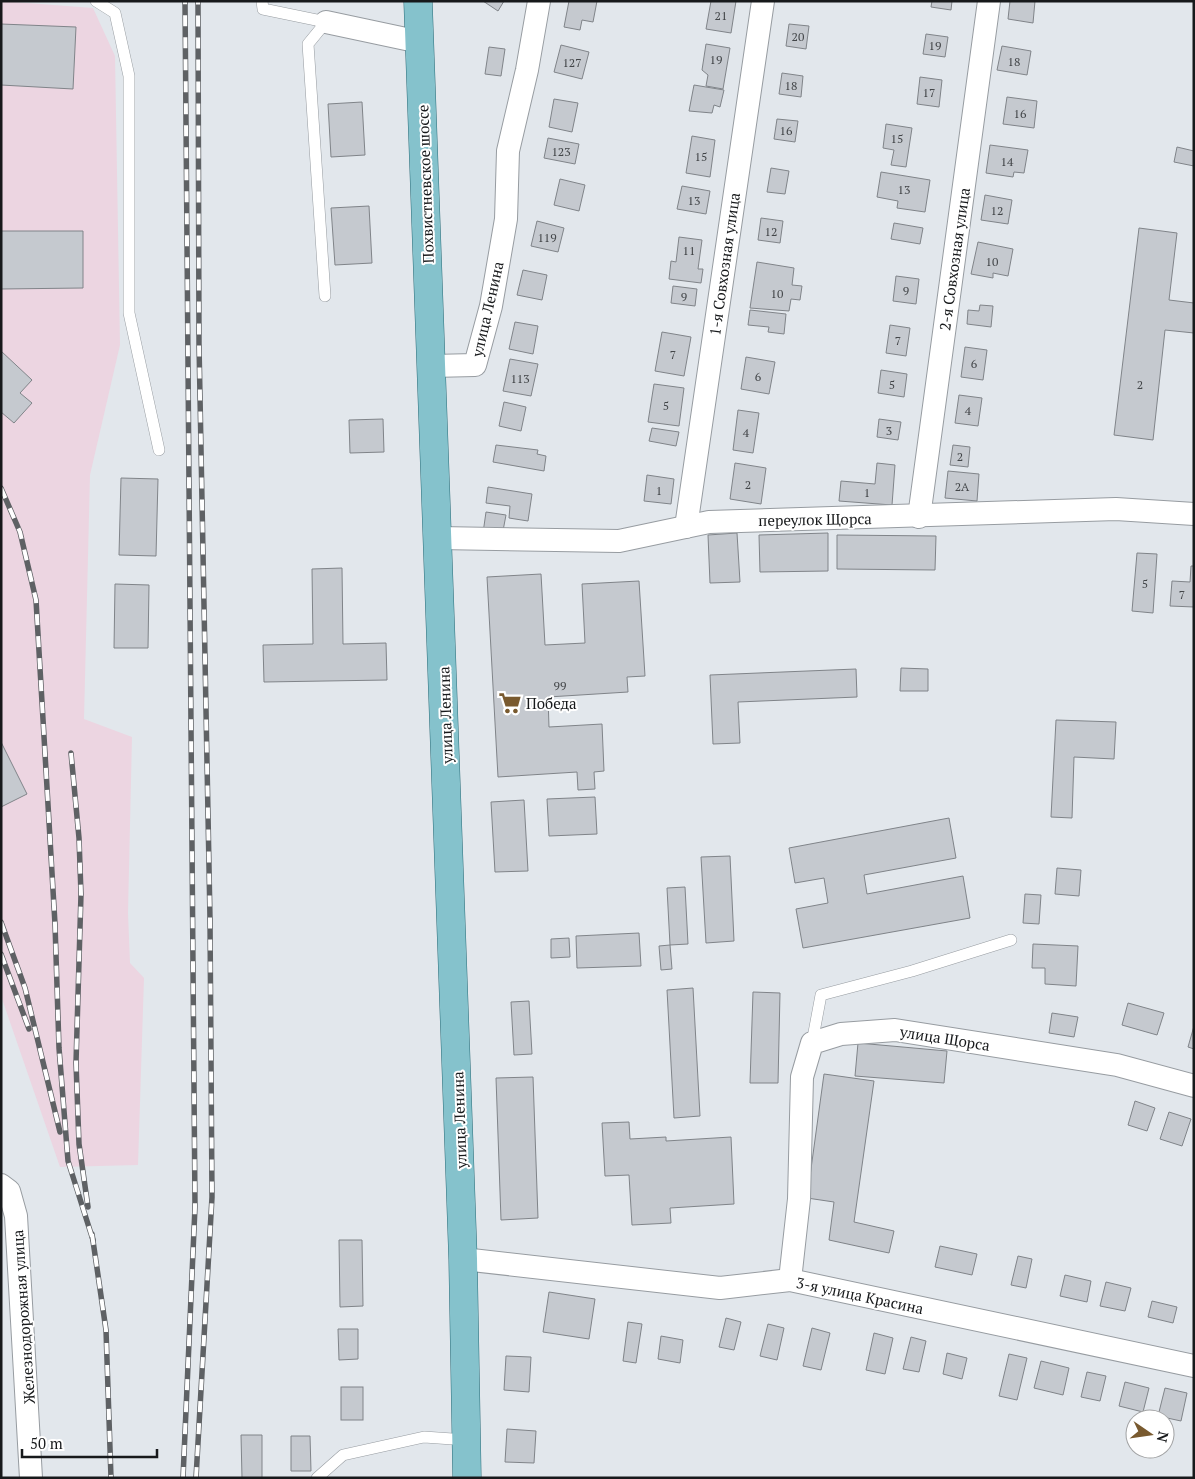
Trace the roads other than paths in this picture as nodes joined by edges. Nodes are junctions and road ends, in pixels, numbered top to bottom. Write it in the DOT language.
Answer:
graph roads {
  1 [pos="96,1"];
  2 [pos="262,1"];
  3 [pos="418,1"];
  4 [pos="539,1"];
  5 [pos="763,1"];
  6 [pos="989,1"];
  7 [pos="326,22"];
  8 [pos="420,42"];
  9 [pos="325,296"];
  10 [pos="432,366"];
  11 [pos="159,450"];
  12 [pos="1194,514"];
  13 [pos="920,516"];
  14 [pos="686,527"];
  15 [pos="439,538"];
  16 [pos="1011,940"];
  17 [pos="812,1043"];
  18 [pos="1194,1086"];
  19 [pos="1,1185"];
  20 [pos="464,1258"];
  21 [pos="790,1280"];
  22 [pos="1194,1366"];
  23 [pos="467,1440"];
  24 [pos="31,1478"];
  25 [pos="316,1478"];
  26 [pos="466,1478"];
  1 -- 11 [label="lane"];
  2 -- 7 [label="lane"];
  3 -- 8 [label="main road, Похвистневское шоссе"];
  4 -- 10 [label="street, улица Ленина"];
  5 -- 14 [label="street, 1-я Совхозная улица"];
  6 -- 13 [label="street, 2-я Совхозная улица"];
  7 -- 8 [label="street"];
  7 -- 9 [label="lane"];
  8 -- 10 [label="main road, Похвистневское шоссе"];
  10 -- 15 [label="main road, улица Ленина"];
  12 -- 13 [label="street, переулок Щорса"];
  13 -- 14 [label="street, переулок Щорса"];
  14 -- 15 [label="street, переулок Щорса"];
  15 -- 20 [label="main road, улица Ленина"];
  16 -- 17 [label="lane"];
  17 -- 18 [label="street, улица Щорса"];
  17 -- 21 [label="street"];
  19 -- 24 [label="street, Железнодорожная улица"];
  20 -- 21 [label="street, 3-я улица Красина"];
  20 -- 23 [label="main road, улица Ленина"];
  21 -- 22 [label="street, 3-я улица Красина"];
  23 -- 25 [label="lane"];
  23 -- 26 [label="main road, улица Ленина"];
}
